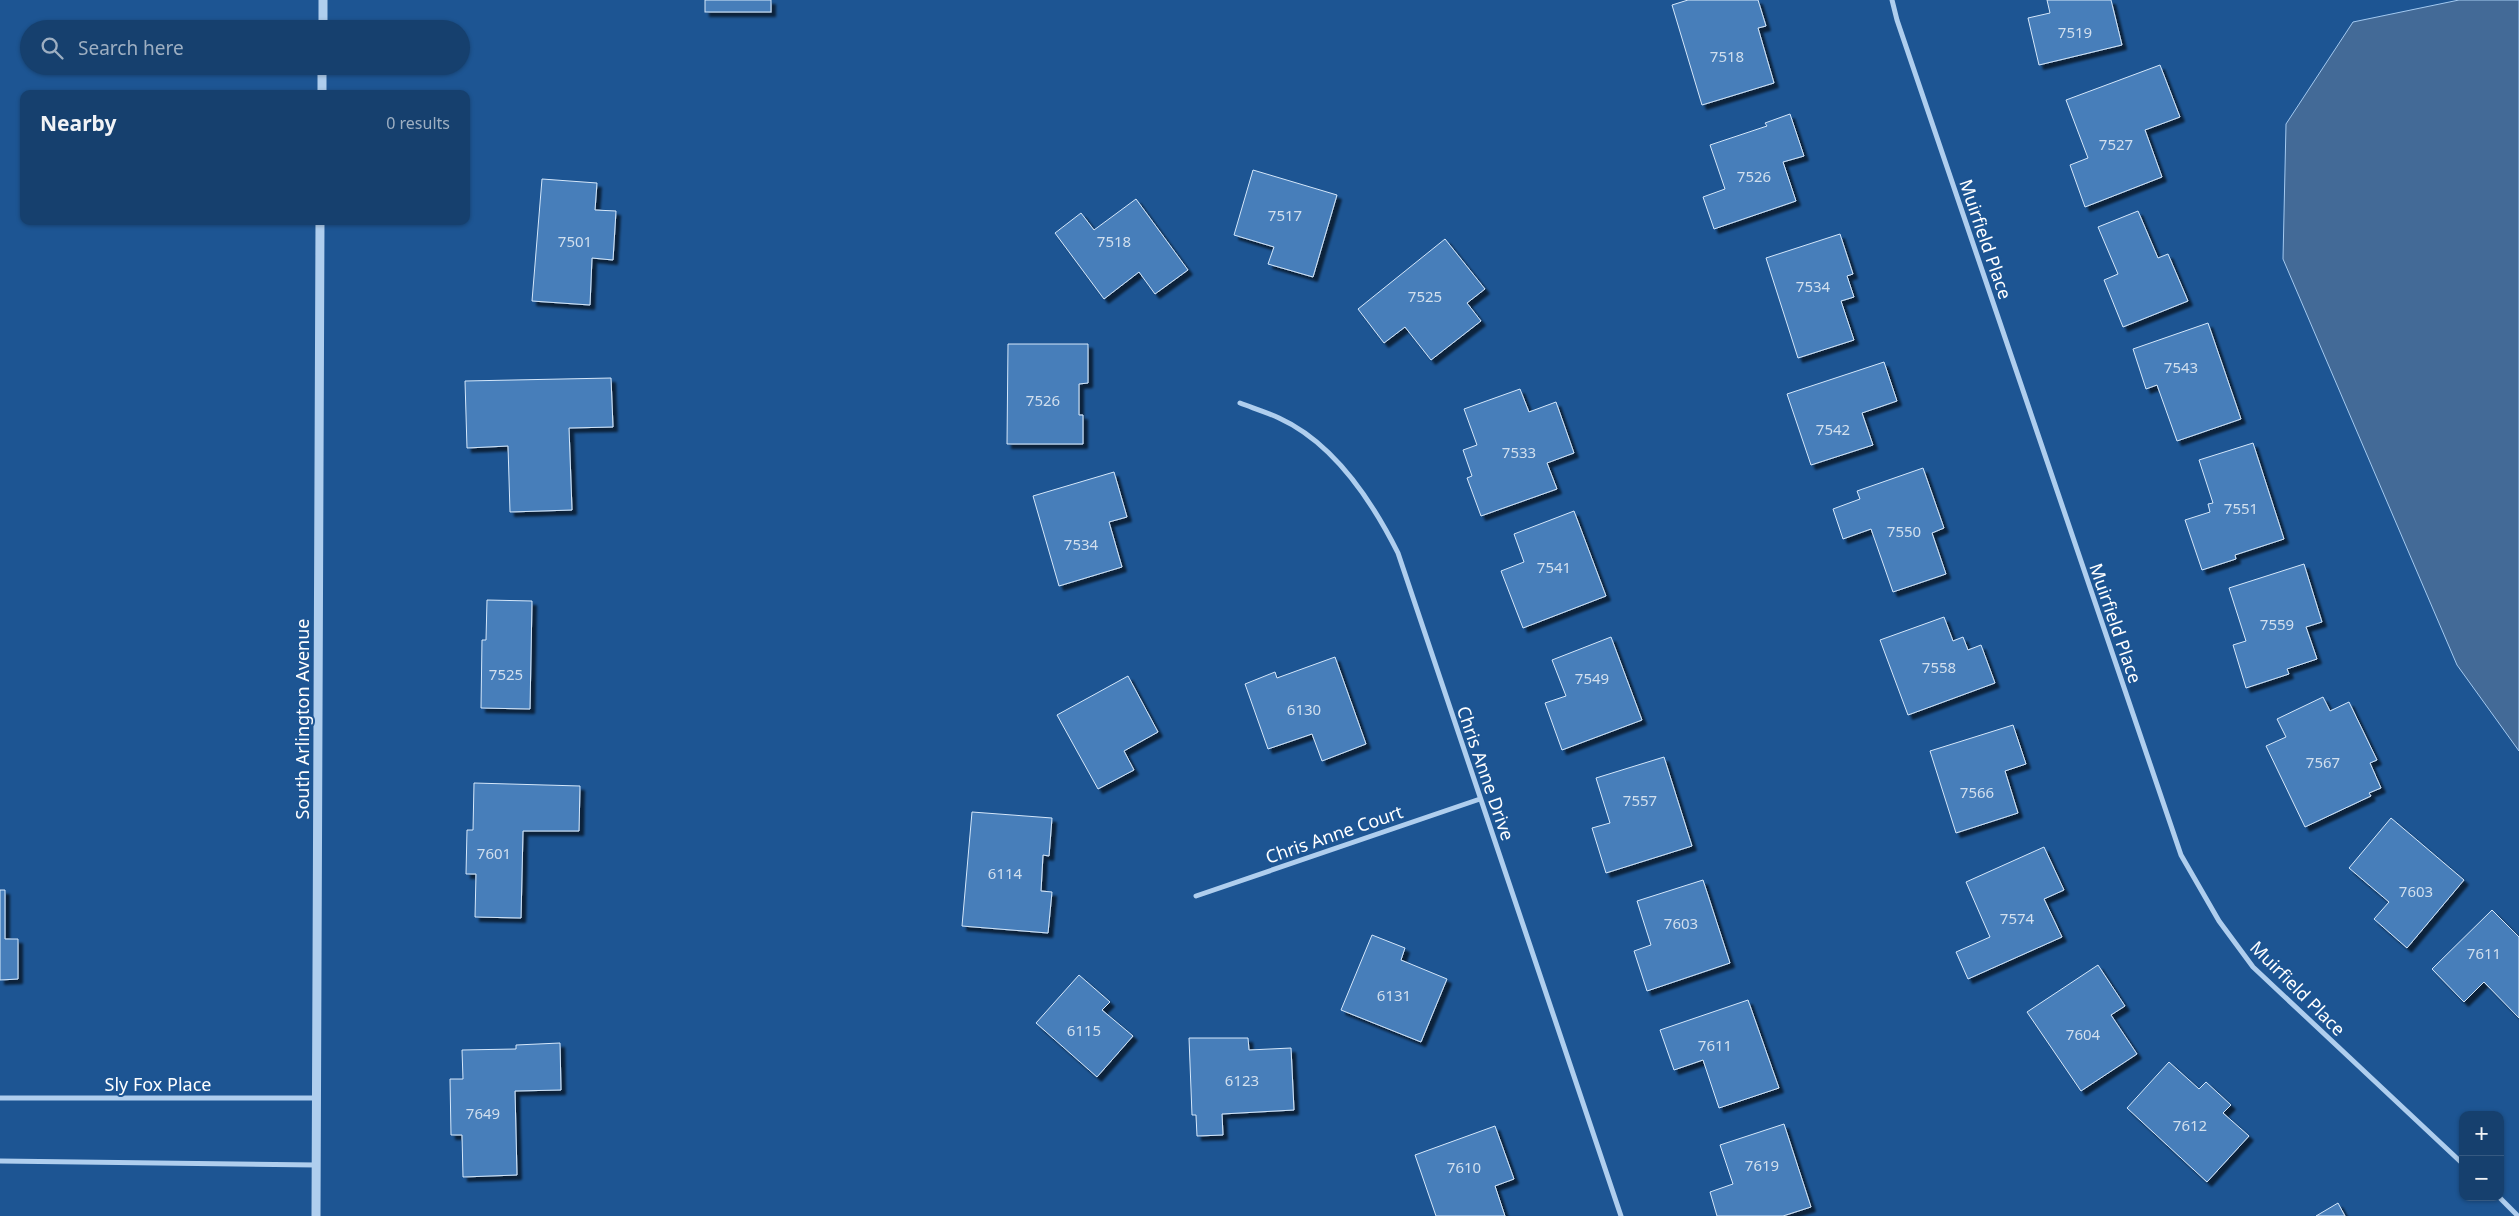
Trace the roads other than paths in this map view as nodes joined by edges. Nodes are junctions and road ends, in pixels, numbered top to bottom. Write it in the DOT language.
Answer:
graph roads {
  1 [pos="323,0"];
  2 [pos="1892,0"];
  3 [pos="322,20"];
  4 [pos="322,75"];
  5 [pos="322,90"];
  6 [pos="320,225"];
  7 [pos="1240,403"];
  8 [pos="1480,799"];
  9 [pos="1196,896"];
  10 [pos="0,1098"];
  11 [pos="316,1098"];
  12 [pos="2459,1160"];
  13 [pos="0,1162"];
  14 [pos="316,1165"];
  15 [pos="2502,1201"];
  16 [pos="316,1216"];
  17 [pos="1621,1216"];
  18 [pos="2518,1216"];
  1 -- 3 [label="street"];
  2 -- 12 [label="street, Muirfield Place"];
  4 -- 5 [label="street"];
  6 -- 11 [label="street, South Arlington Avenue"];
  7 -- 8 [label="street, Chris Anne Drive"];
  8 -- 9 [label="street, Chris Anne Court"];
  8 -- 17 [label="street, Chris Anne Drive"];
  10 -- 11 [label="street, Sly Fox Place"];
  11 -- 14 [label="street, South Arlington Avenue"];
  13 -- 14 [label="street"];
  14 -- 16 [label="street, South Arlington Avenue"];
  15 -- 18 [label="street"];
}
